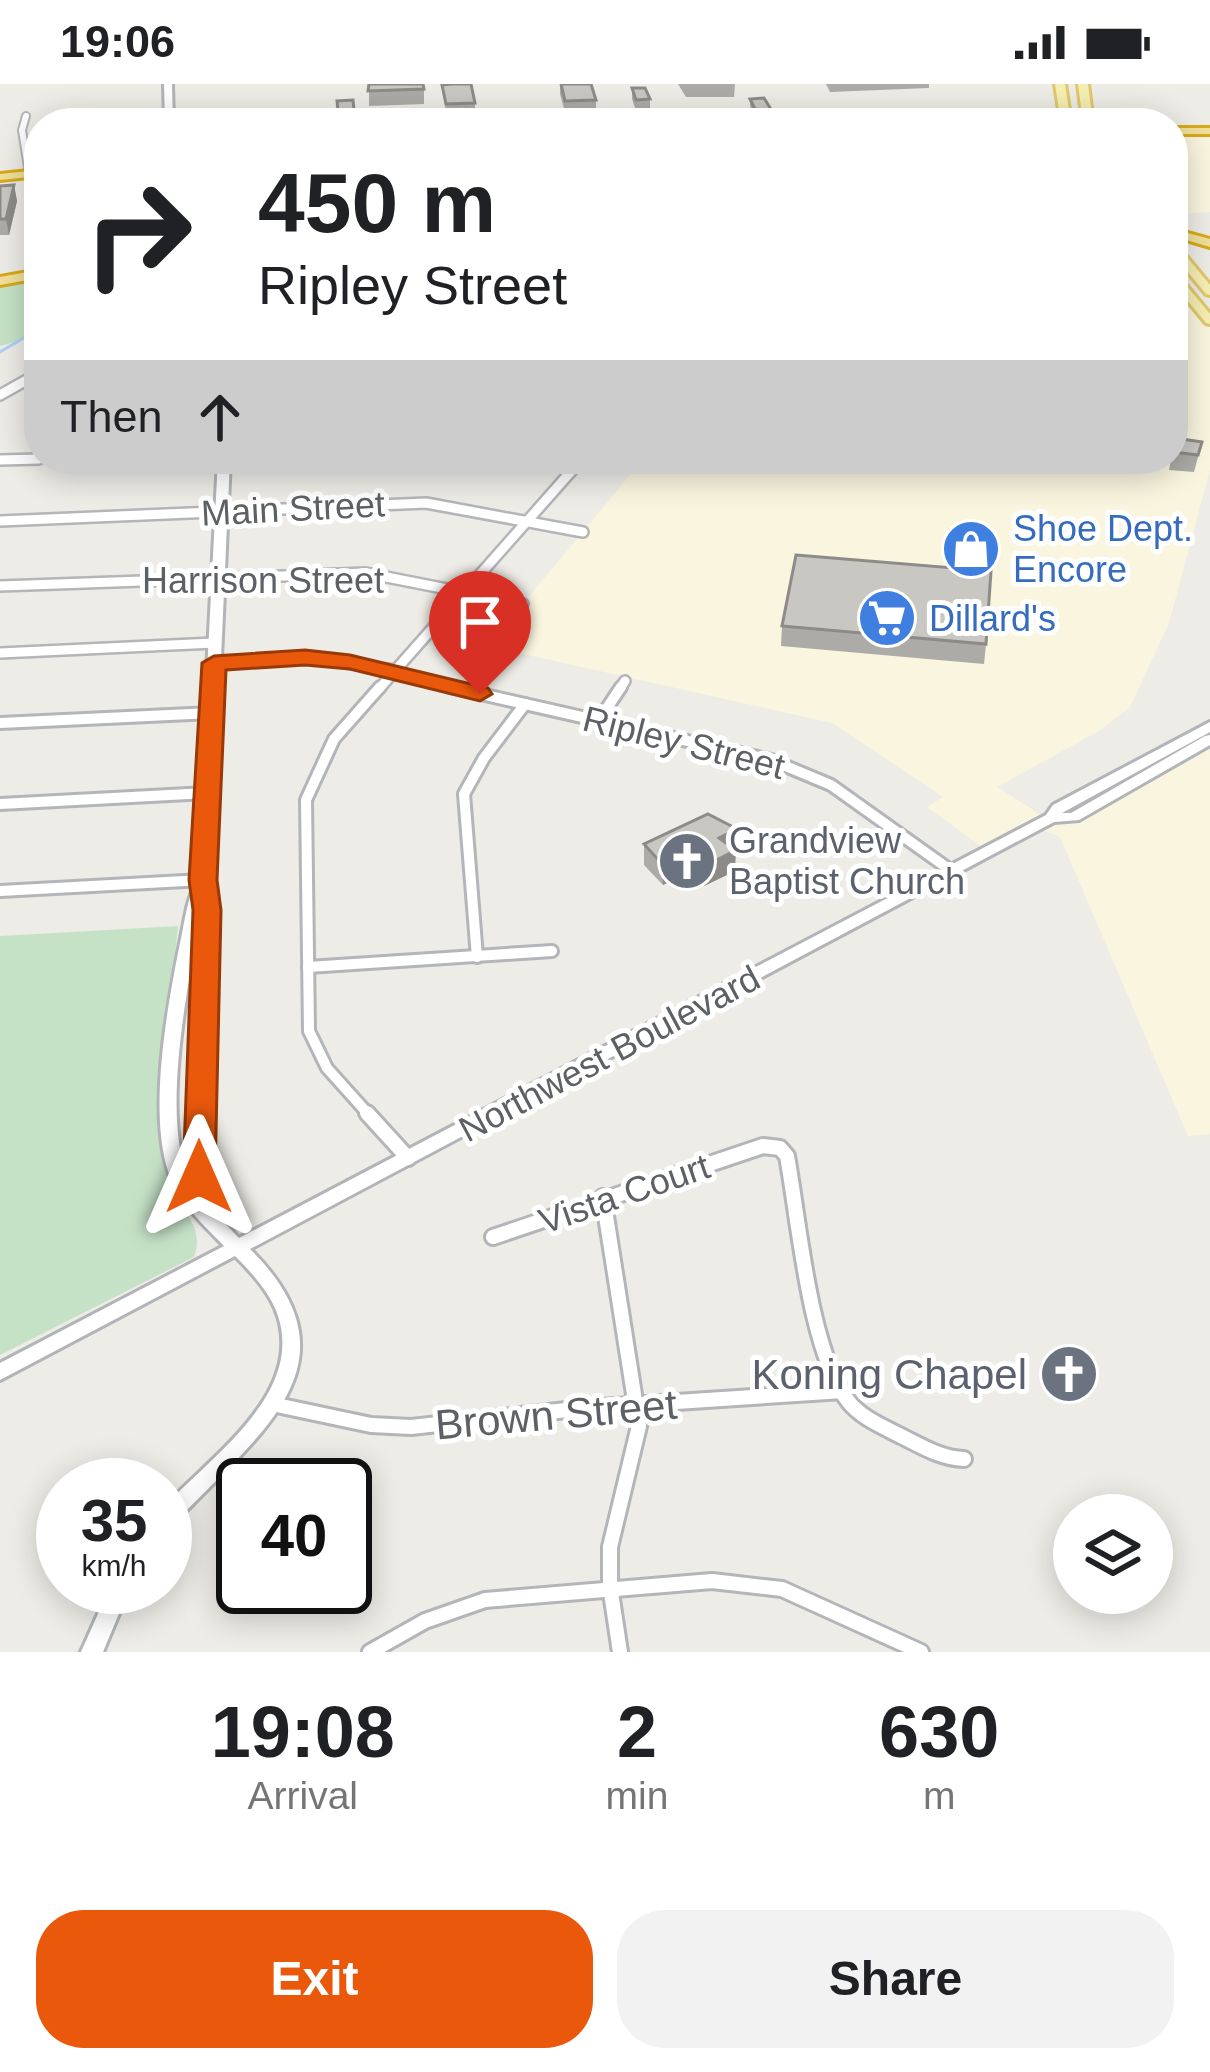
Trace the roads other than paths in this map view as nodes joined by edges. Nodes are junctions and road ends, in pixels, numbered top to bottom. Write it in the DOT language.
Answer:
graph roads {
  1 [pos="1188,266"];
  2 [pos="1209,292"];
  3 [pos="1188,294"];
  4 [pos="1210,321"];
  5 [pos="223,474"];
  6 [pos="568,474"];
  7 [pos="220,512"];
  8 [pos="527,520"];
  9 [pos="0,521"];
  10 [pos="583,532"];
  11 [pos="218,578"];
  12 [pos="0,586"];
  13 [pos="462,592"];
  14 [pos="523,604"];
  15 [pos="214,643"];
  16 [pos="0,653"];
  17 [pos="214,663"];
  18 [pos="391,672"];
  19 [pos="625,681"];
  20 [pos="525,704"];
  21 [pos="212,713"];
  22 [pos="598,720"];
  23 [pos="0,723"];
  24 [pos="1210,726"];
  25 [pos="1210,739"];
  26 [pos="207,793"];
  27 [pos="0,804"];
  28 [pos="1051,818"];
  29 [pos="952,872"];
  30 [pos="203,880"];
  31 [pos="0,891"];
  32 [pos="552,951"];
  33 [pos="477,957"];
  34 [pos="308,967"];
  35 [pos="408,1158"];
  36 [pos="603,1198"];
  37 [pos="199,1205"];
  38 [pos="493,1238"];
  39 [pos="236,1249"];
  40 [pos="0,1372"];
  41 [pos="843,1391"];
  42 [pos="272,1404"];
  43 [pos="636,1405"];
  44 [pos="964,1459"];
  45 [pos="192,1491"];
  46 [pos="609,1589"];
  47 [pos="108,1614"];
  48 [pos="92,1652"];
  49 [pos="370,1652"];
  50 [pos="620,1652"];
  51 [pos="921,1652"];
  1 -- 2 [label="main road"];
  3 -- 4 [label="main road"];
  5 -- 7 [label="street"];
  6 -- 8 [label="street"];
  7 -- 8 [label="street, Main Street"];
  7 -- 9 [label="street, Main Street"];
  7 -- 11 [label="street"];
  8 -- 10 [label="street, Main Street"];
  8 -- 13 [label="street"];
  11 -- 12 [label="street, Harrison Street"];
  11 -- 13 [label="street, Harrison Street"];
  11 -- 15 [label="street"];
  13 -- 14 [label="street, Harrison Street"];
  13 -- 18 [label="street"];
  15 -- 16 [label="street"];
  15 -- 17 [label="street"];
  17 -- 18 [label="street, Ripley Street"];
  17 -- 21 [label="street"];
  18 -- 20 [label="street, Ripley Street"];
  18 -- 34 [label="street"];
  19 -- 22 [label="street"];
  20 -- 22 [label="street, Ripley Street"];
  20 -- 33 [label="street"];
  21 -- 23 [label="street"];
  21 -- 26 [label="street"];
  22 -- 29 [label="street, Ripley Street"];
  24 -- 28 [label="street, Northwest Boulevard"];
  25 -- 28 [label="street"];
  26 -- 27 [label="street"];
  26 -- 30 [label="street"];
  28 -- 29 [label="street, Northwest Boulevard"];
  29 -- 35 [label="street, Northwest Boulevard"];
  30 -- 31 [label="street"];
  30 -- 37 [label="street"];
  30 -- 37 [label="street"];
  32 -- 33 [label="street"];
  33 -- 34 [label="street"];
  34 -- 35 [label="street"];
  35 -- 39 [label="street, Northwest Boulevard"];
  36 -- 38 [label="street, Vista Court"];
  36 -- 41 [label="street, Vista Court"];
  36 -- 43 [label="street"];
  37 -- 39 [label="street"];
  39 -- 40 [label="street, Northwest Boulevard"];
  39 -- 42 [label="street"];
  41 -- 43 [label="street, Brown Street"];
  41 -- 44 [label="street"];
  42 -- 43 [label="street, Brown Street"];
  42 -- 45 [label="street"];
  43 -- 46 [label="street"];
  46 -- 49 [label="street"];
  46 -- 50 [label="street"];
  46 -- 51 [label="street"];
  47 -- 48 [label="street"];
}
